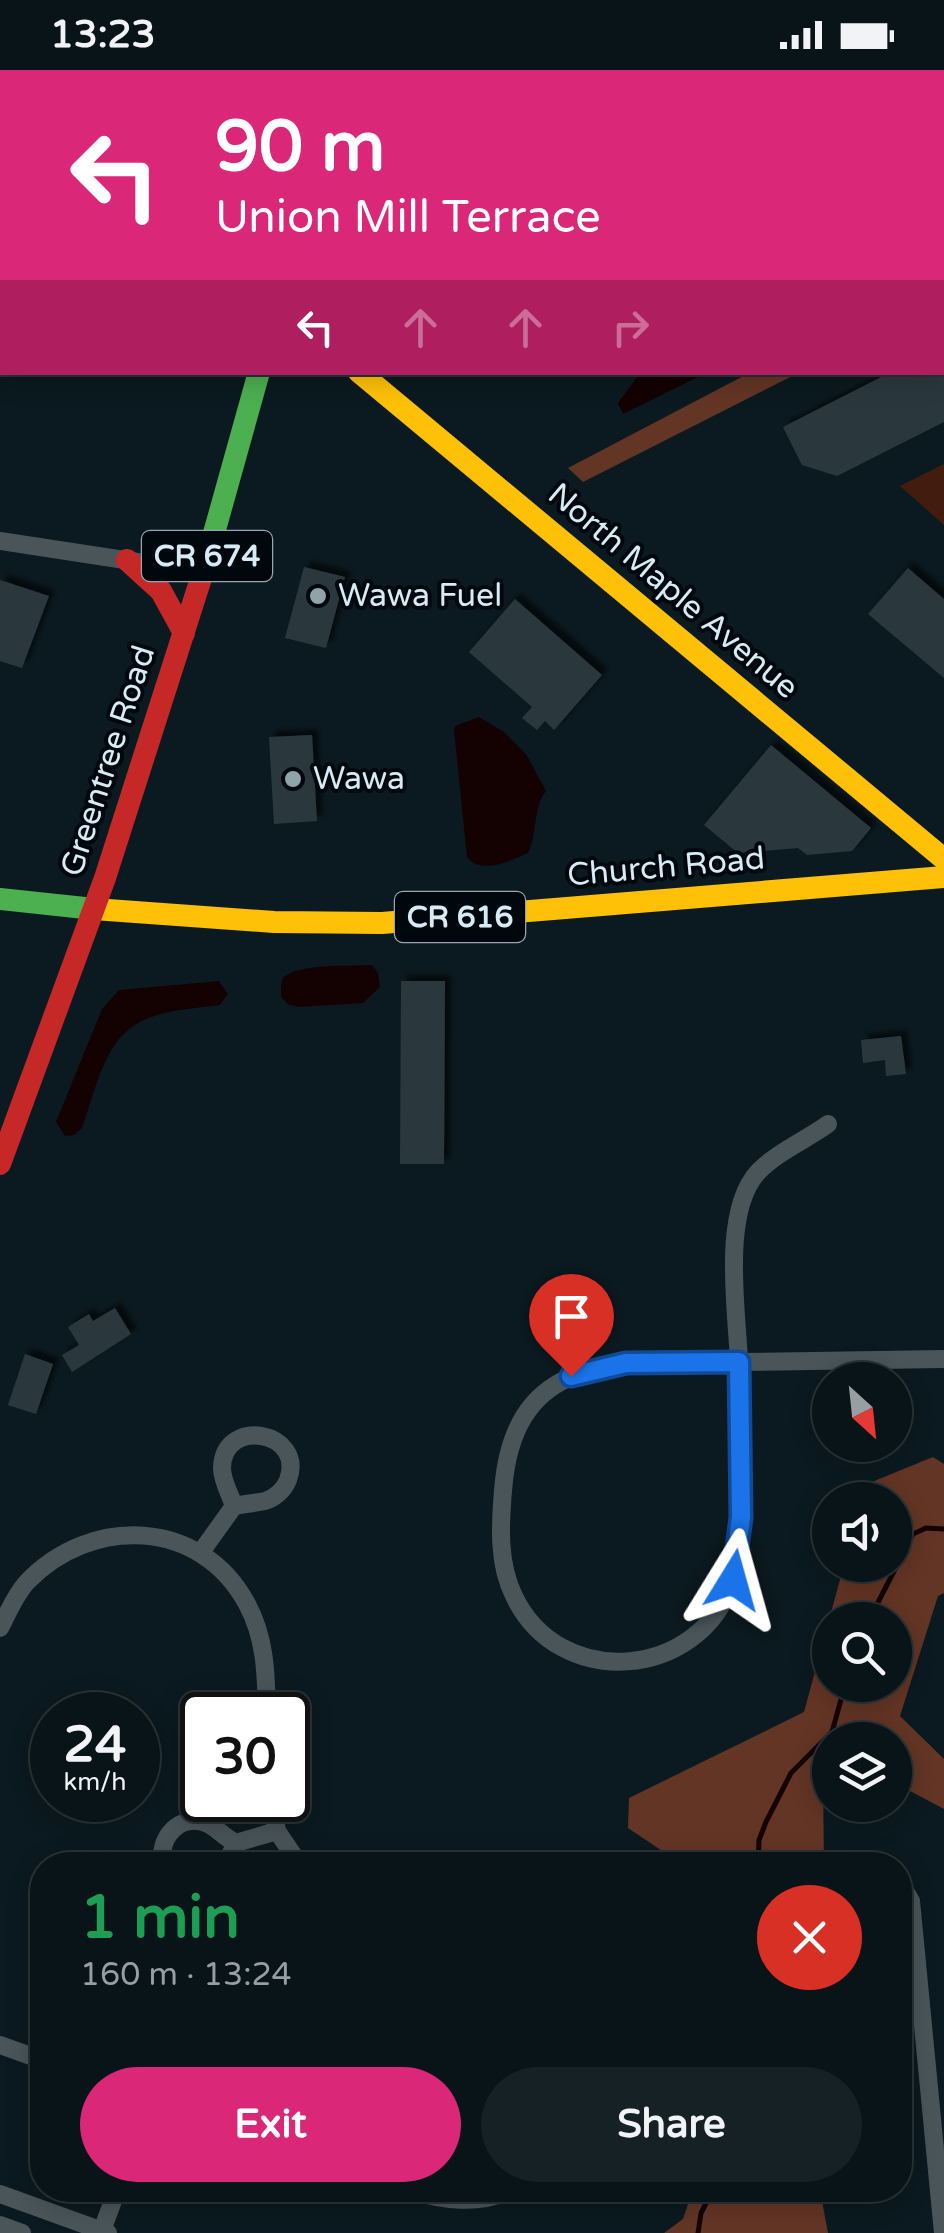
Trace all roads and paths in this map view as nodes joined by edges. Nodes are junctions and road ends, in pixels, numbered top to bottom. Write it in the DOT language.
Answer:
graph roads {
  1 [pos="258,375"];
  2 [pos="364,375"];
  3 [pos="0,541"];
  4 [pos="126,560"];
  5 [pos="203,572"];
  6 [pos="184,632"];
  7 [pos="944,859"];
  8 [pos="944,878"];
  9 [pos="0,899"];
  10 [pos="94,908"];
  11 [pos="828,1124"];
  12 [pos="0,1164"];
  13 [pos="944,1359"];
  14 [pos="739,1362"];
  15 [pos="234,1506"];
  16 [pos="201,1552"];
  17 [pos="0,1628"];
  18 [pos="266,1692"];
  19 [pos="275,1822"];
  20 [pos="277,1831"];
  21 [pos="236,1843"];
  22 [pos="162,1852"];
  23 [pos="232,1852"];
  24 [pos="291,1852"];
  25 [pos="912,1914"];
  26 [pos="912,1960"];
  27 [pos="916,1966"];
  28 [pos="0,2045"];
  29 [pos="30,2056"];
  30 [pos="0,2194"];
  31 [pos="113,2202"];
  32 [pos="0,2225"];
  33 [pos="103,2232"];
  34 [pos="22,2233"];
  35 [pos="944,2233"];
  1 -- 5 [label="main road, Greentree Road / CR 674"];
  2 -- 7 [label="main road, North Maple Avenue"];
  3 -- 4 [label="street"];
  4 -- 5 [label="street"];
  4 -- 6 [label="main road"];
  5 -- 6 [label="main road, Greentree Road / CR 674"];
  6 -- 10 [label="main road, Greentree Road / CR 674"];
  8 -- 10 [label="main road, Church Road / CR 616"];
  9 -- 10 [label="main road, Church Road"];
  10 -- 12 [label="main road, Greentree Road"];
  11 -- 14 [label="street"];
  13 -- 14 [label="street"];
  14 -- 14 [label="street"];
  15 -- 15 [label="street"];
  15 -- 16 [label="street"];
  16 -- 17 [label="street"];
  16 -- 18 [label="street"];
  19 -- 20 [label="street"];
  20 -- 21 [label="street"];
  20 -- 24 [label="street"];
  21 -- 22 [label="street"];
  21 -- 23 [label="street"];
  25 -- 27 [label="street"];
  26 -- 27 [label="street"];
  27 -- 35 [label="street"];
  28 -- 29 [label="street"];
  30 -- 33 [label="street"];
  31 -- 33 [label="street"];
  32 -- 34 [label="street"];
}
